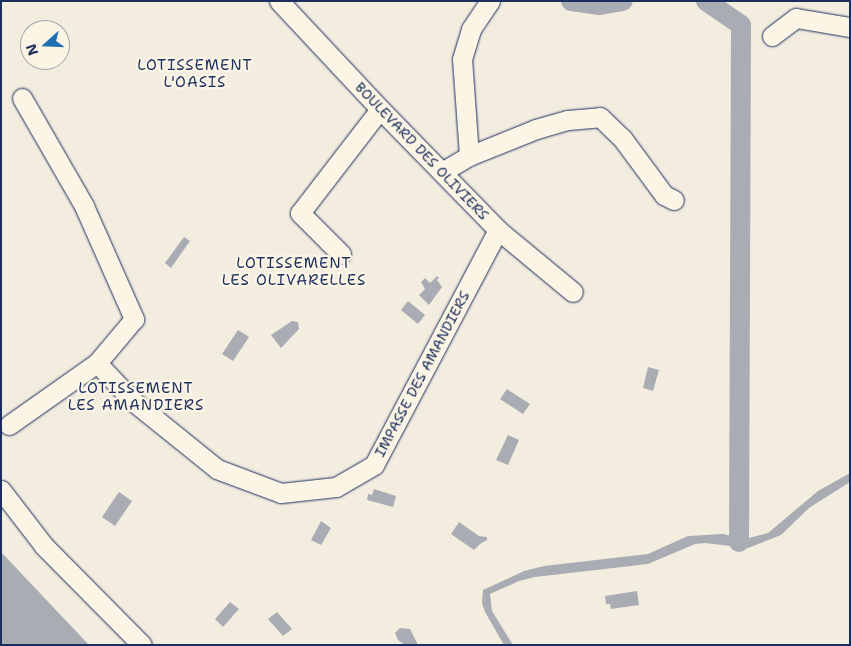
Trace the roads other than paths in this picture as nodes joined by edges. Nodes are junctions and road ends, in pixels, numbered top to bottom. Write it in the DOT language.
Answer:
graph roads {
  1 [pos="280,1"];
  2 [pos="490,1"];
  3 [pos="850,27"];
  4 [pos="772,36"];
  5 [pos="22,98"];
  6 [pos="380,109"];
  7 [pos="469,156"];
  8 [pos="442,172"];
  9 [pos="674,200"];
  10 [pos="498,230"];
  11 [pos="340,254"];
  12 [pos="573,292"];
  13 [pos="97,362"];
  14 [pos="9,425"];
  15 [pos="1,490"];
  16 [pos="142,645"];
  1 -- 6 [label="street, BOULEVARD DES OLIVIERS"];
  2 -- 7 [label="street"];
  3 -- 4 [label="street"];
  5 -- 13 [label="street"];
  6 -- 8 [label="street, BOULEVARD DES OLIVIERS"];
  6 -- 11 [label="street"];
  7 -- 8 [label="street"];
  7 -- 9 [label="street"];
  8 -- 10 [label="street, BOULEVARD DES OLIVIERS"];
  10 -- 12 [label="street, BOULEVARD DES OLIVIERS"];
  10 -- 13 [label="street, IMPASSE DES AMANDIERS"];
  13 -- 14 [label="street"];
  15 -- 16 [label="street"];
}
